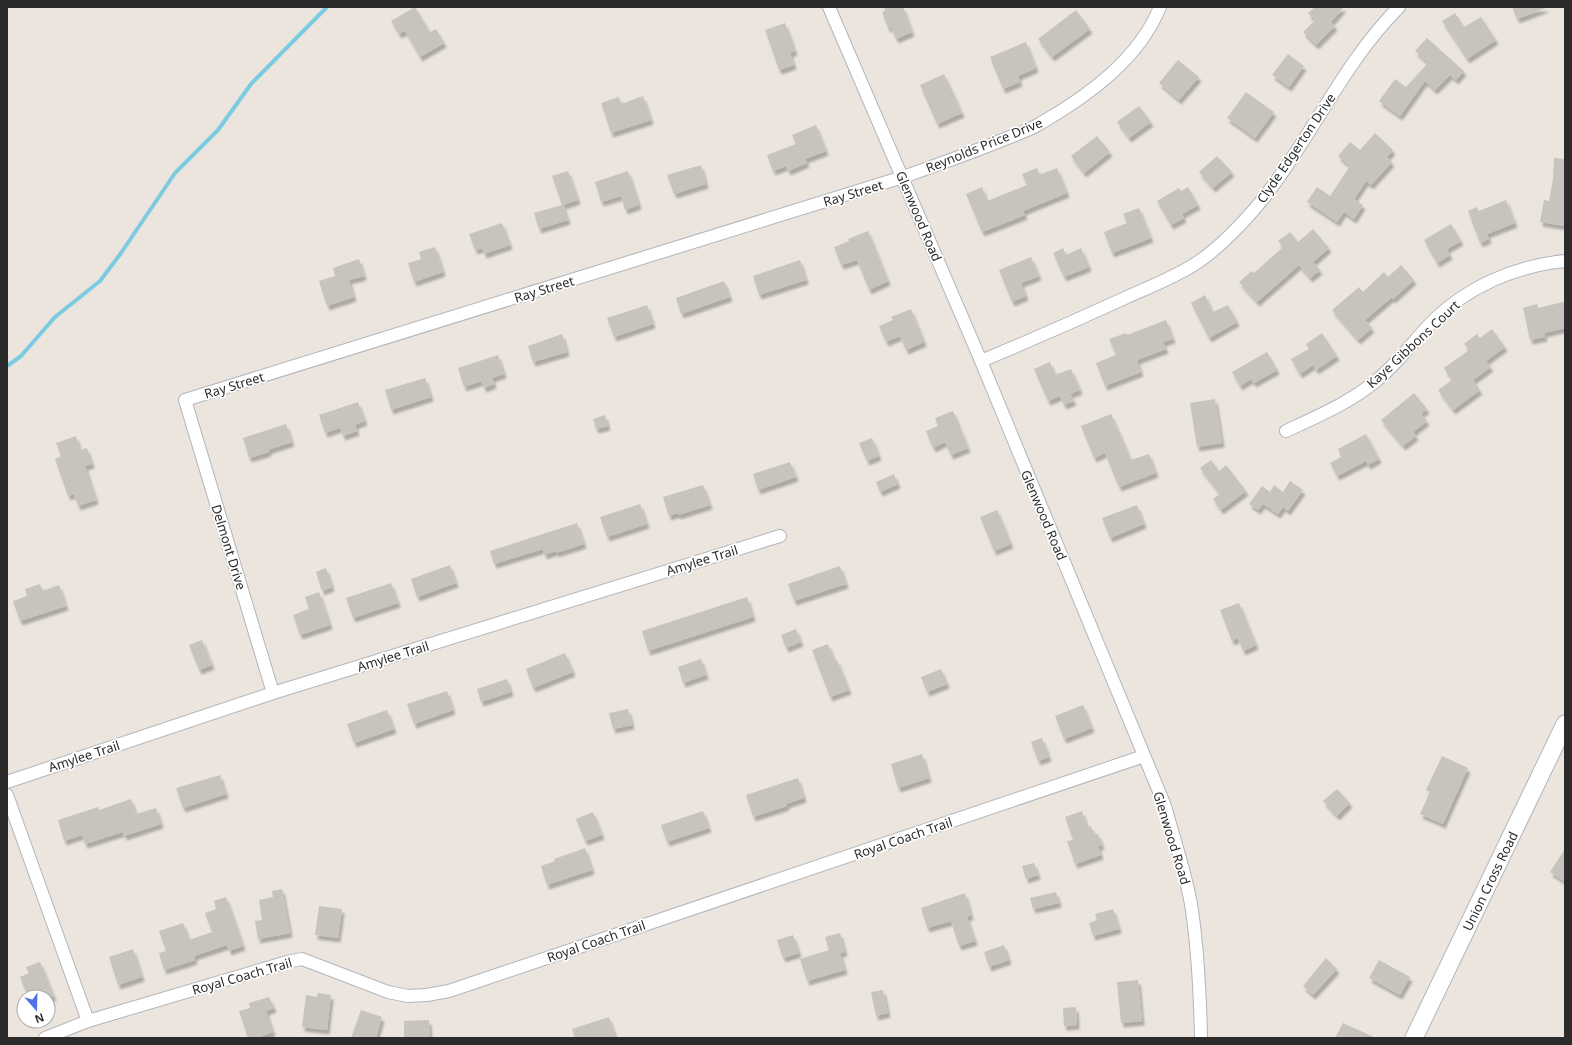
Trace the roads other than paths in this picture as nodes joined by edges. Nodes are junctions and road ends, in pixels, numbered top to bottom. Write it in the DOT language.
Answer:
graph roads {
  1 [pos="829,7"];
  2 [pos="1160,7"];
  3 [pos="1400,7"];
  4 [pos="903,177"];
  5 [pos="1565,261"];
  6 [pos="981,362"];
  7 [pos="185,400"];
  8 [pos="1286,431"];
  9 [pos="780,536"];
  10 [pos="273,693"];
  11 [pos="1565,724"];
  12 [pos="1144,756"];
  13 [pos="7,782"];
  14 [pos="7,795"];
  15 [pos="88,1021"];
  16 [pos="45,1038"];
  17 [pos="1202,1038"];
  18 [pos="1414,1038"];
  1 -- 4 [label="street, Glenwood Road"];
  2 -- 4 [label="street, Reynolds Price Drive"];
  3 -- 6 [label="street, Clyde Edgerton Drive"];
  4 -- 6 [label="street, Glenwood Road"];
  4 -- 7 [label="street, Ray Street"];
  5 -- 8 [label="street, Kaye Gibbons Court"];
  6 -- 12 [label="street, Glenwood Road"];
  7 -- 10 [label="street, Delmont Drive"];
  9 -- 10 [label="street, Amylee Trail"];
  10 -- 13 [label="street, Amylee Trail"];
  11 -- 18 [label="main road, Union Cross Road"];
  12 -- 15 [label="street, Royal Coach Trail"];
  12 -- 17 [label="street, Glenwood Road"];
  14 -- 15 [label="street"];
  15 -- 16 [label="street, Royal Coach Trail"];
}
